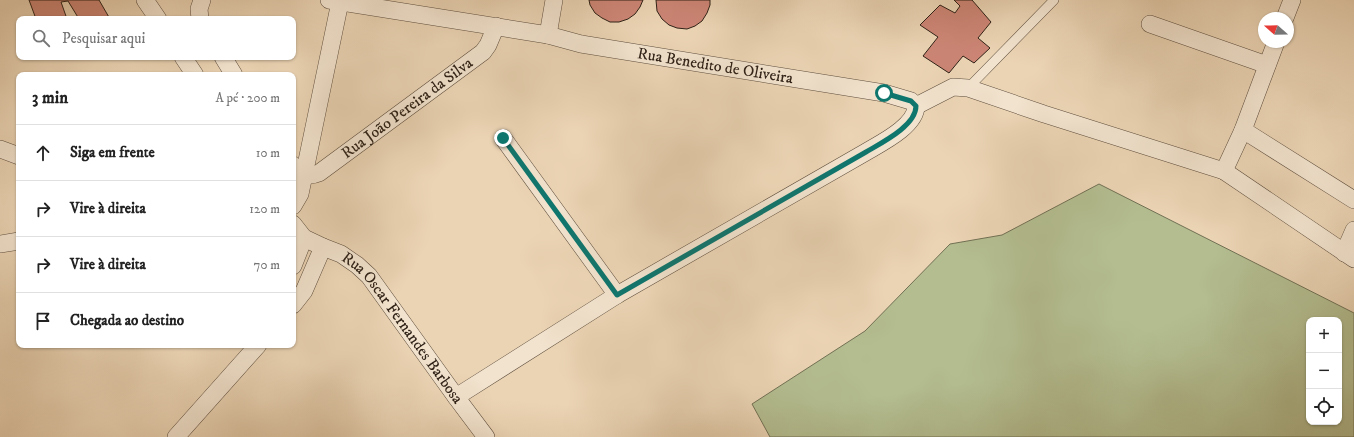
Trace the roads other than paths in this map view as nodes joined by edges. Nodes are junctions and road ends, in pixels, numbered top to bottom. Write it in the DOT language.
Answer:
graph roads {
  1 [pos="145,0"];
  2 [pos="202,0"];
  3 [pos="554,0"];
  4 [pos="1054,0"];
  5 [pos="1292,0"];
  6 [pos="334,1"];
  7 [pos="1287,12"];
  8 [pos="156,16"];
  9 [pos="200,16"];
  10 [pos="1150,24"];
  11 [pos="496,26"];
  12 [pos="548,35"];
  13 [pos="1274,48"];
  14 [pos="185,60"];
  15 [pos="225,60"];
  16 [pos="1267,65"];
  17 [pos="193,72"];
  18 [pos="232,72"];
  19 [pos="968,88"];
  20 [pos="916,106"];
  21 [pos="1243,130"];
  22 [pos="503,138"];
  23 [pos="0,149"];
  24 [pos="16,155"];
  25 [pos="299,170"];
  26 [pos="1224,171"];
  27 [pos="1354,200"];
  28 [pos="296,201"];
  29 [pos="296,228"];
  30 [pos="1354,230"];
  31 [pos="304,238"];
  32 [pos="16,241"];
  33 [pos="0,244"];
  34 [pos="323,248"];
  35 [pos="1349,256"];
  36 [pos="296,258"];
  37 [pos="617,295"];
  38 [pos="296,300"];
  39 [pos="255,348"];
  40 [pos="456,397"];
  41 [pos="176,437"];
  42 [pos="486,437"];
  1 -- 8 [label="street"];
  2 -- 9 [label="street"];
  3 -- 12 [label="street"];
  4 -- 19 [label="lane"];
  5 -- 7 [label="street"];
  6 -- 11 [label="street, Rua Benedito de Oliveira"];
  6 -- 25 [label="street"];
  10 -- 16 [label="street"];
  11 -- 12 [label="street, Rua Benedito de Oliveira"];
  11 -- 25 [label="street, Rua João Pereira da Silva"];
  12 -- 20 [label="street, Rua Benedito de Oliveira"];
  13 -- 16 [label="street"];
  14 -- 17 [label="street"];
  15 -- 18 [label="street"];
  16 -- 21 [label="street"];
  19 -- 20 [label="street"];
  19 -- 26 [label="street"];
  20 -- 37 [label="street"];
  21 -- 26 [label="street"];
  21 -- 27 [label="street"];
  22 -- 37 [label="street"];
  23 -- 24 [label="street"];
  25 -- 28 [label="street"];
  26 -- 35 [label="street"];
  29 -- 31 [label="street"];
  30 -- 35 [label="street"];
  31 -- 34 [label="street, Rua Oscar Fernandes Barbosa"];
  31 -- 36 [label="street"];
  32 -- 33 [label="street"];
  34 -- 38 [label="street"];
  34 -- 40 [label="street, Rua Oscar Fernandes Barbosa"];
  37 -- 40 [label="street"];
  39 -- 41 [label="street"];
  40 -- 42 [label="street, Rua Oscar Fernandes Barbosa"];
}
